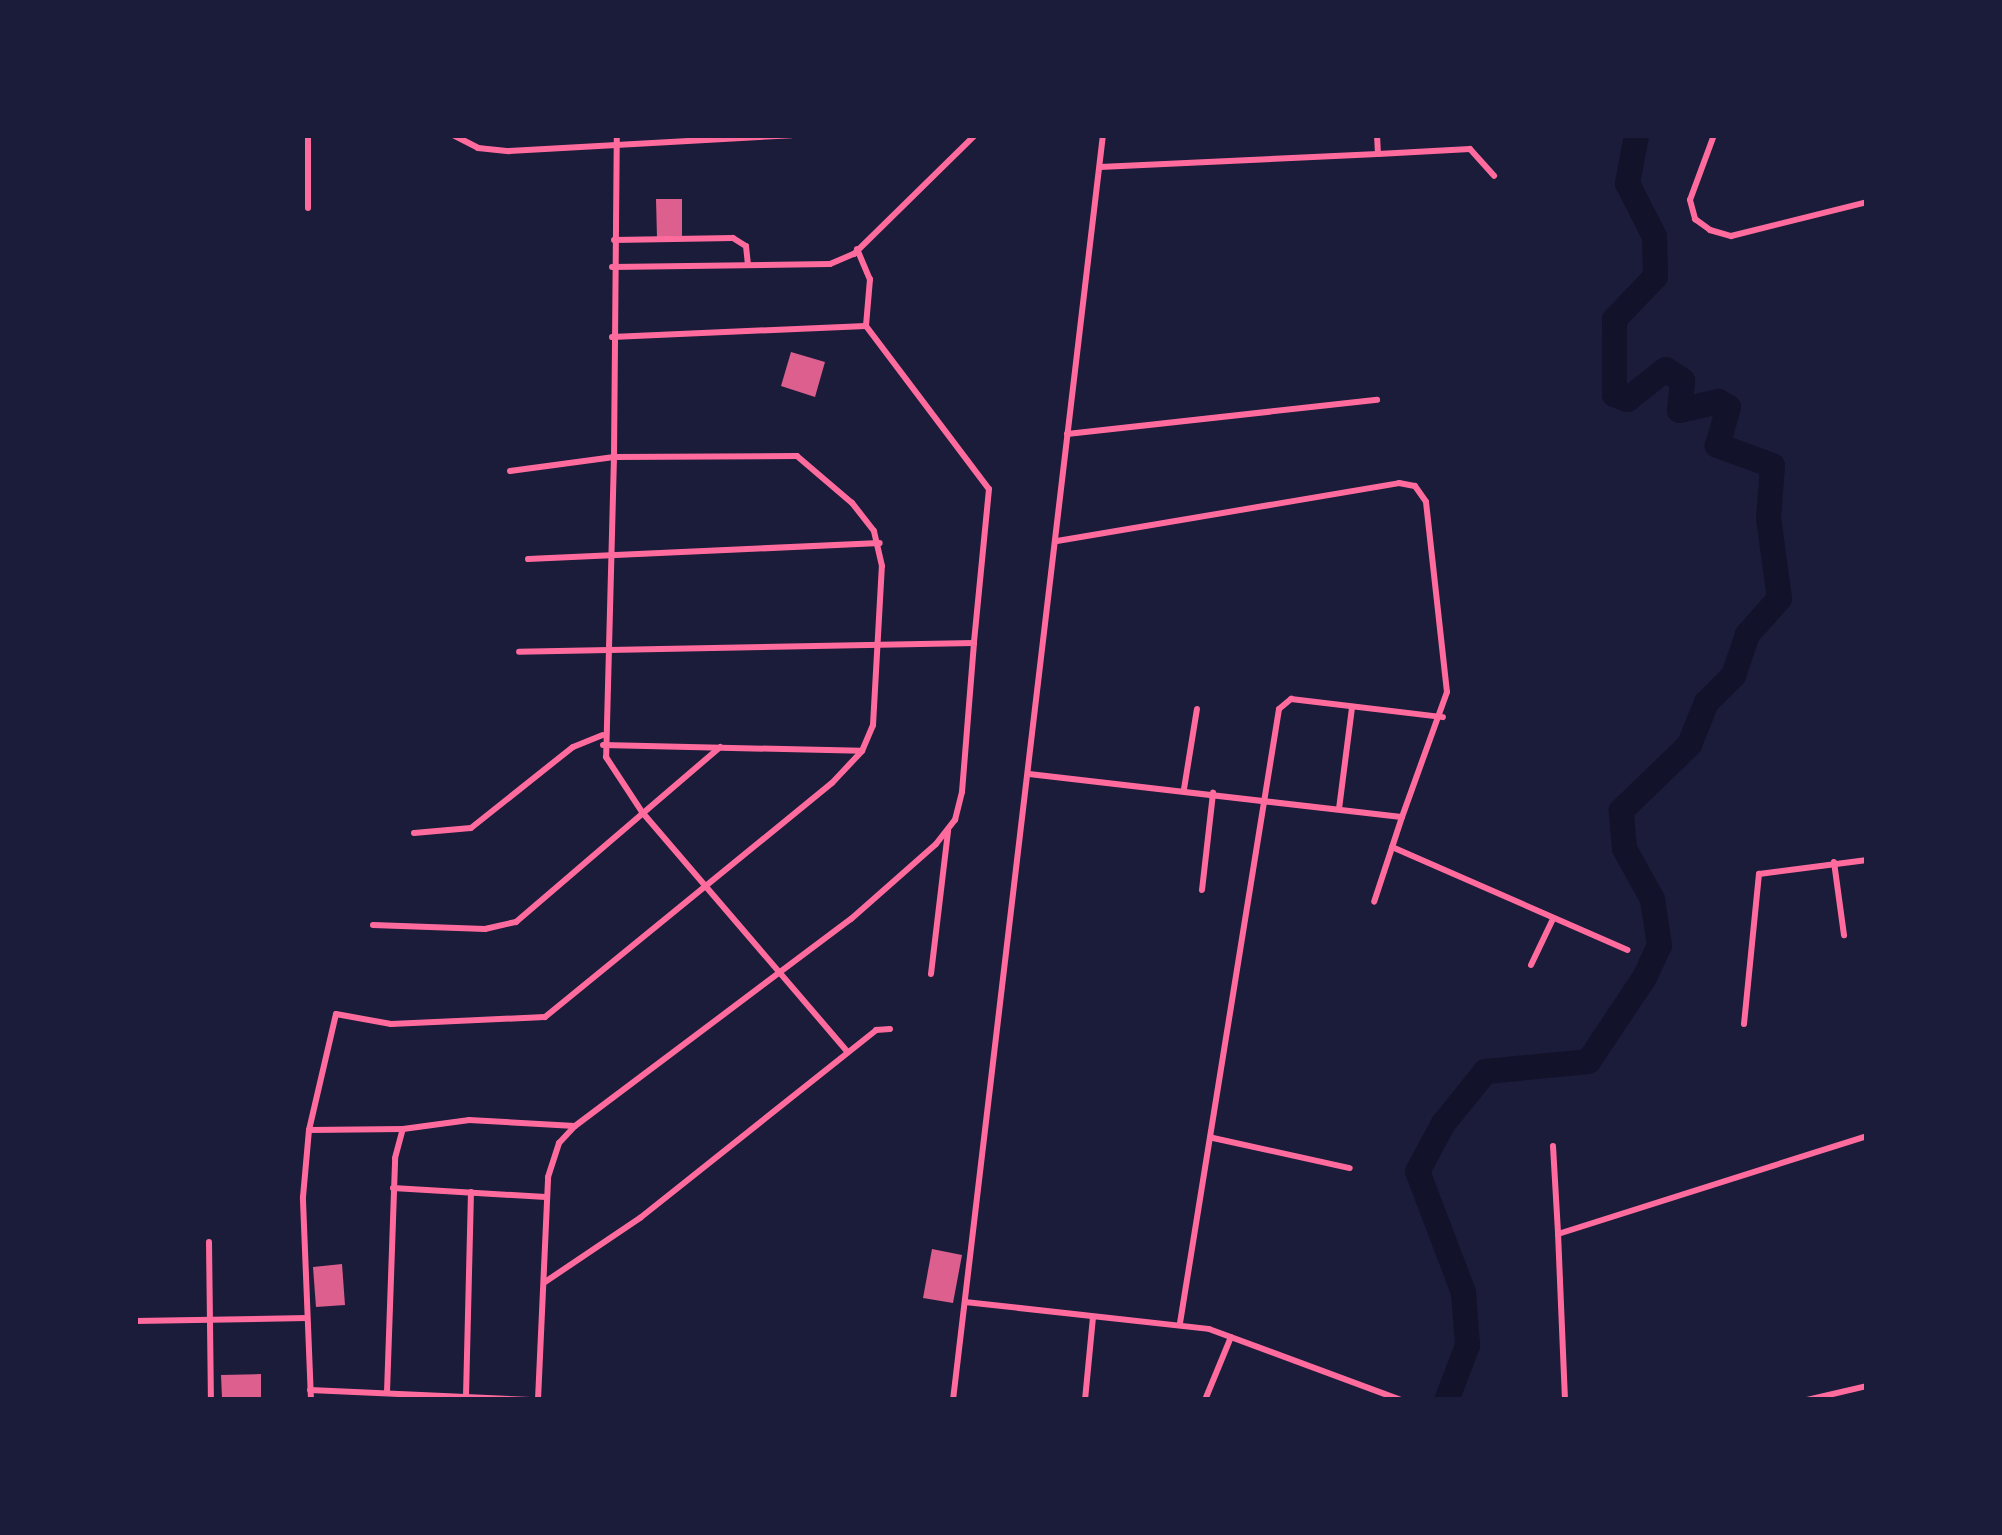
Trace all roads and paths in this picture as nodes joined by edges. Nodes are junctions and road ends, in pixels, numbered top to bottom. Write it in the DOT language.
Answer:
graph roads {
  1 [pos="308,135"];
  2 [pos="453,135"];
  3 [pos="617,135"];
  4 [pos="792,135"];
  5 [pos="976,135"];
  6 [pos="1103,135"];
  7 [pos="1377,135"];
  8 [pos="1714,135"];
  9 [pos="617,147"];
  10 [pos="1378,154"];
  11 [pos="1100,167"];
  12 [pos="1494,176"];
  13 [pos="1867,202"];
  14 [pos="308,208"];
  15 [pos="614,240"];
  16 [pos="857,249"];
  17 [pos="748,265"];
  18 [pos="612,267"];
  19 [pos="866,326"];
  20 [pos="612,337"];
  21 [pos="1376,400"];
  22 [pos="1067,434"];
  23 [pos="614,457"];
  24 [pos="510,471"];
  25 [pos="1056,541"];
  26 [pos="880,544"];
  27 [pos="611,555"];
  28 [pos="528,559"];
  29 [pos="974,643"];
  30 [pos="880,645"];
  31 [pos="518,652"];
  32 [pos="607,652"];
  33 [pos="1352,707"];
  34 [pos="1197,708"];
  35 [pos="1443,717"];
  36 [pos="603,734"];
  37 [pos="603,745"];
  38 [pos="720,747"];
  39 [pos="862,751"];
  40 [pos="1028,774"];
  41 [pos="1184,789"];
  42 [pos="1213,793"];
  43 [pos="1268,800"];
  44 [pos="1340,809"];
  45 [pos="642,812"];
  46 [pos="1402,817"];
  47 [pos="948,830"];
  48 [pos="414,833"];
  49 [pos="1392,848"];
  50 [pos="1867,860"];
  51 [pos="1834,862"];
  52 [pos="708,886"];
  53 [pos="1202,890"];
  54 [pos="1374,902"];
  55 [pos="1552,921"];
  56 [pos="373,925"];
  57 [pos="1844,935"];
  58 [pos="1628,950"];
  59 [pos="1531,965"];
  60 [pos="780,968"];
  61 [pos="931,974"];
  62 [pos="1744,1024"];
  63 [pos="890,1029"];
  64 [pos="848,1052"];
  65 [pos="575,1126"];
  66 [pos="404,1128"];
  67 [pos="309,1130"];
  68 [pos="1867,1136"];
  69 [pos="1213,1138"];
  70 [pos="1553,1146"];
  71 [pos="1350,1168"];
  72 [pos="393,1188"];
  73 [pos="471,1192"];
  74 [pos="546,1197"];
  75 [pos="1558,1234"];
  76 [pos="209,1242"];
  77 [pos="545,1282"];
  78 [pos="965,1302"];
  79 [pos="1093,1317"];
  80 [pos="306,1318"];
  81 [pos="135,1321"];
  82 [pos="1180,1323"];
  83 [pos="208,1324"];
  84 [pos="1232,1336"];
  85 [pos="1867,1386"];
  86 [pos="310,1390"];
  87 [pos="386,1392"];
  88 [pos="466,1398"];
  89 [pos="211,1400"];
  90 [pos="311,1400"];
  91 [pos="534,1400"];
  92 [pos="953,1400"];
  93 [pos="1085,1400"];
  94 [pos="1206,1400"];
  95 [pos="1400,1400"];
  96 [pos="1565,1400"];
  97 [pos="1808,1400"];
  1 -- 14 [label="street"];
  2 -- 9 [label="street"];
  3 -- 9 [label="street"];
  4 -- 9 [label="street"];
  5 -- 16 [label="street"];
  6 -- 11 [label="street"];
  7 -- 10 [label="street"];
  8 -- 13 [label="street"];
  9 -- 15 [label="street"];
  10 -- 11 [label="street"];
  10 -- 12 [label="street"];
  11 -- 22 [label="street"];
  15 -- 17 [label="street"];
  15 -- 18 [label="street"];
  16 -- 17 [label="street"];
  16 -- 19 [label="street"];
  17 -- 18 [label="street"];
  18 -- 20 [label="street"];
  19 -- 20 [label="street"];
  19 -- 29 [label="street"];
  20 -- 23 [label="street"];
  21 -- 22 [label="street"];
  22 -- 25 [label="street"];
  23 -- 24 [label="street"];
  23 -- 26 [label="street"];
  23 -- 27 [label="street"];
  25 -- 35 [label="street"];
  25 -- 40 [label="street"];
  26 -- 27 [label="street"];
  26 -- 30 [label="street"];
  27 -- 28 [label="street"];
  27 -- 32 [label="street"];
  29 -- 30 [label="street"];
  29 -- 47 [label="street"];
  30 -- 32 [label="street"];
  30 -- 39 [label="street"];
  31 -- 32 [label="street"];
  32 -- 36 [label="street"];
  33 -- 35 [label="street"];
  33 -- 43 [label="street"];
  33 -- 44 [label="street"];
  34 -- 41 [label="street"];
  35 -- 46 [label="street"];
  36 -- 37 [label="street"];
  36 -- 48 [label="street"];
  37 -- 38 [label="street"];
  37 -- 45 [label="street"];
  38 -- 39 [label="street"];
  38 -- 45 [label="street"];
  39 -- 52 [label="street"];
  40 -- 41 [label="street"];
  40 -- 78 [label="street"];
  41 -- 42 [label="street"];
  42 -- 43 [label="street"];
  42 -- 53 [label="street"];
  43 -- 44 [label="street"];
  43 -- 69 [label="street"];
  44 -- 46 [label="street"];
  45 -- 52 [label="street"];
  45 -- 56 [label="street"];
  46 -- 49 [label="street"];
  47 -- 60 [label="street"];
  47 -- 61 [label="street"];
  49 -- 54 [label="street"];
  49 -- 55 [label="street"];
  50 -- 51 [label="street"];
  51 -- 57 [label="street"];
  51 -- 62 [label="street"];
  52 -- 60 [label="street"];
  52 -- 67 [label="street"];
  55 -- 58 [label="street"];
  55 -- 59 [label="street"];
  60 -- 64 [label="street"];
  60 -- 65 [label="street"];
  63 -- 64 [label="street"];
  64 -- 77 [label="street"];
  65 -- 66 [label="street"];
  65 -- 74 [label="street"];
  66 -- 67 [label="street"];
  66 -- 72 [label="street"];
  67 -- 80 [label="street"];
  68 -- 75 [label="street"];
  69 -- 71 [label="street"];
  69 -- 82 [label="street"];
  70 -- 75 [label="street"];
  72 -- 73 [label="street"];
  72 -- 87 [label="street"];
  73 -- 74 [label="street"];
  73 -- 88 [label="street"];
  74 -- 77 [label="street"];
  75 -- 96 [label="street"];
  76 -- 83 [label="street"];
  77 -- 91 [label="street"];
  78 -- 79 [label="street"];
  78 -- 92 [label="street"];
  79 -- 82 [label="street"];
  79 -- 93 [label="street"];
  80 -- 83 [label="street"];
  80 -- 86 [label="street"];
  81 -- 83 [label="street"];
  82 -- 84 [label="street"];
  83 -- 89 [label="street"];
  84 -- 94 [label="street"];
  84 -- 95 [label="street"];
  85 -- 97 [label="street"];
  86 -- 87 [label="street"];
  86 -- 90 [label="street"];
  87 -- 88 [label="street"];
  88 -- 91 [label="street"];
}
